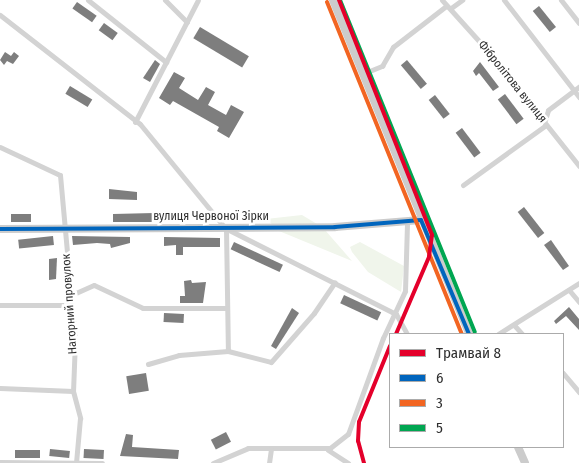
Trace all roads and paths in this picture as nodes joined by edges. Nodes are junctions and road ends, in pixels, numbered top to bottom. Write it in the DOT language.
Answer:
graph roads {
  1 [pos="88,0"];
  2 [pos="165,0"];
  3 [pos="198,0"];
  4 [pos="333,0"];
  5 [pos="442,0"];
  6 [pos="462,0"];
  7 [pos="504,0"];
  8 [pos="561,0"];
  9 [pos="449,7"];
  10 [pos="0,15"];
  11 [pos="186,22"];
  12 [pos="579,23"];
  13 [pos="166,62"];
  14 [pos="362,74"];
  15 [pos="579,87"];
  16 [pos="574,91"];
  17 [pos="579,97"];
  18 [pos="135,122"];
  19 [pos="546,123"];
  20 [pos="0,147"];
  21 [pos="579,166"];
  22 [pos="464,185"];
  23 [pos="422,220"];
  24 [pos="407,223"];
  25 [pos="0,229"];
  26 [pos="65,229"];
  27 [pos="226,229"];
  28 [pos="335,282"];
  29 [pos="579,283"];
  30 [pos="569,290"];
  31 [pos="69,296"];
  32 [pos="579,302"];
  33 [pos="0,305"];
  34 [pos="71,305"];
  35 [pos="226,308"];
  36 [pos="396,314"];
  37 [pos="514,325"];
  38 [pos="406,333"];
  39 [pos="469,333"];
  40 [pos="500,333"];
  41 [pos="521,333"];
  42 [pos="228,351"];
  43 [pos="148,364"];
  44 [pos="564,374"];
  45 [pos="0,388"];
  46 [pos="73,391"];
  47 [pos="579,392"];
  48 [pos="518,448"];
  49 [pos="270,449"];
  50 [pos="323,449"];
  51 [pos="0,462"];
  52 [pos="76,463"];
  53 [pos="102,463"];
  54 [pos="213,463"];
  55 [pos="269,463"];
  56 [pos="348,463"];
  57 [pos="525,463"];
  1 -- 13 [label="street"];
  2 -- 11 [label="street"];
  3 -- 11 [label="street"];
  4 -- 14 [label="street"];
  5 -- 9 [label="street, Фібролітова вулиця"];
  6 -- 9 [label="street"];
  7 -- 16 [label="street"];
  8 -- 12 [label="street"];
  9 -- 14 [label="street"];
  9 -- 19 [label="street, Фібролітова вулиця"];
  10 -- 18 [label="street"];
  11 -- 13 [label="street"];
  13 -- 18 [label="street"];
  14 -- 23 [label="street"];
  15 -- 16 [label="street"];
  16 -- 17 [label="street"];
  16 -- 19 [label="street"];
  18 -- 27 [label="street"];
  19 -- 21 [label="street, Фібролітова вулиця"];
  19 -- 22 [label="street"];
  20 -- 26 [label="street, Нагорний провулок"];
  23 -- 24 [label="street, вулиця Червоної Зірки"];
  23 -- 39 [label="street"];
  24 -- 27 [label="street, вулиця Червоної Зірки"];
  24 -- 36 [label="street"];
  25 -- 26 [label="street, вулиця Червоної Зірки"];
  26 -- 27 [label="street, вулиця Червоної Зірки"];
  26 -- 31 [label="street, Нагорний провулок"];
  27 -- 28 [label="street"];
  27 -- 35 [label="street"];
  28 -- 36 [label="street"];
  28 -- 42 [label="street"];
  29 -- 30 [label="street"];
  30 -- 32 [label="street"];
  30 -- 37 [label="street"];
  31 -- 34 [label="street, Нагорний провулок"];
  31 -- 35 [label="street"];
  33 -- 34 [label="street"];
  34 -- 46 [label="street, Нагорний провулок"];
  35 -- 42 [label="street"];
  36 -- 38 [label="street"];
  36 -- 50 [label="street"];
  37 -- 40 [label="street"];
  37 -- 41 [label="street"];
  42 -- 43 [label="street"];
  44 -- 47 [label="street"];
  45 -- 46 [label="street"];
  46 -- 52 [label="street, Нагорний провулок"];
  48 -- 57 [label="street"];
  49 -- 50 [label="street"];
  49 -- 54 [label="street"];
  49 -- 55 [label="street"];
  50 -- 56 [label="street"];
  51 -- 52 [label="street"];
  52 -- 53 [label="street"];
}
